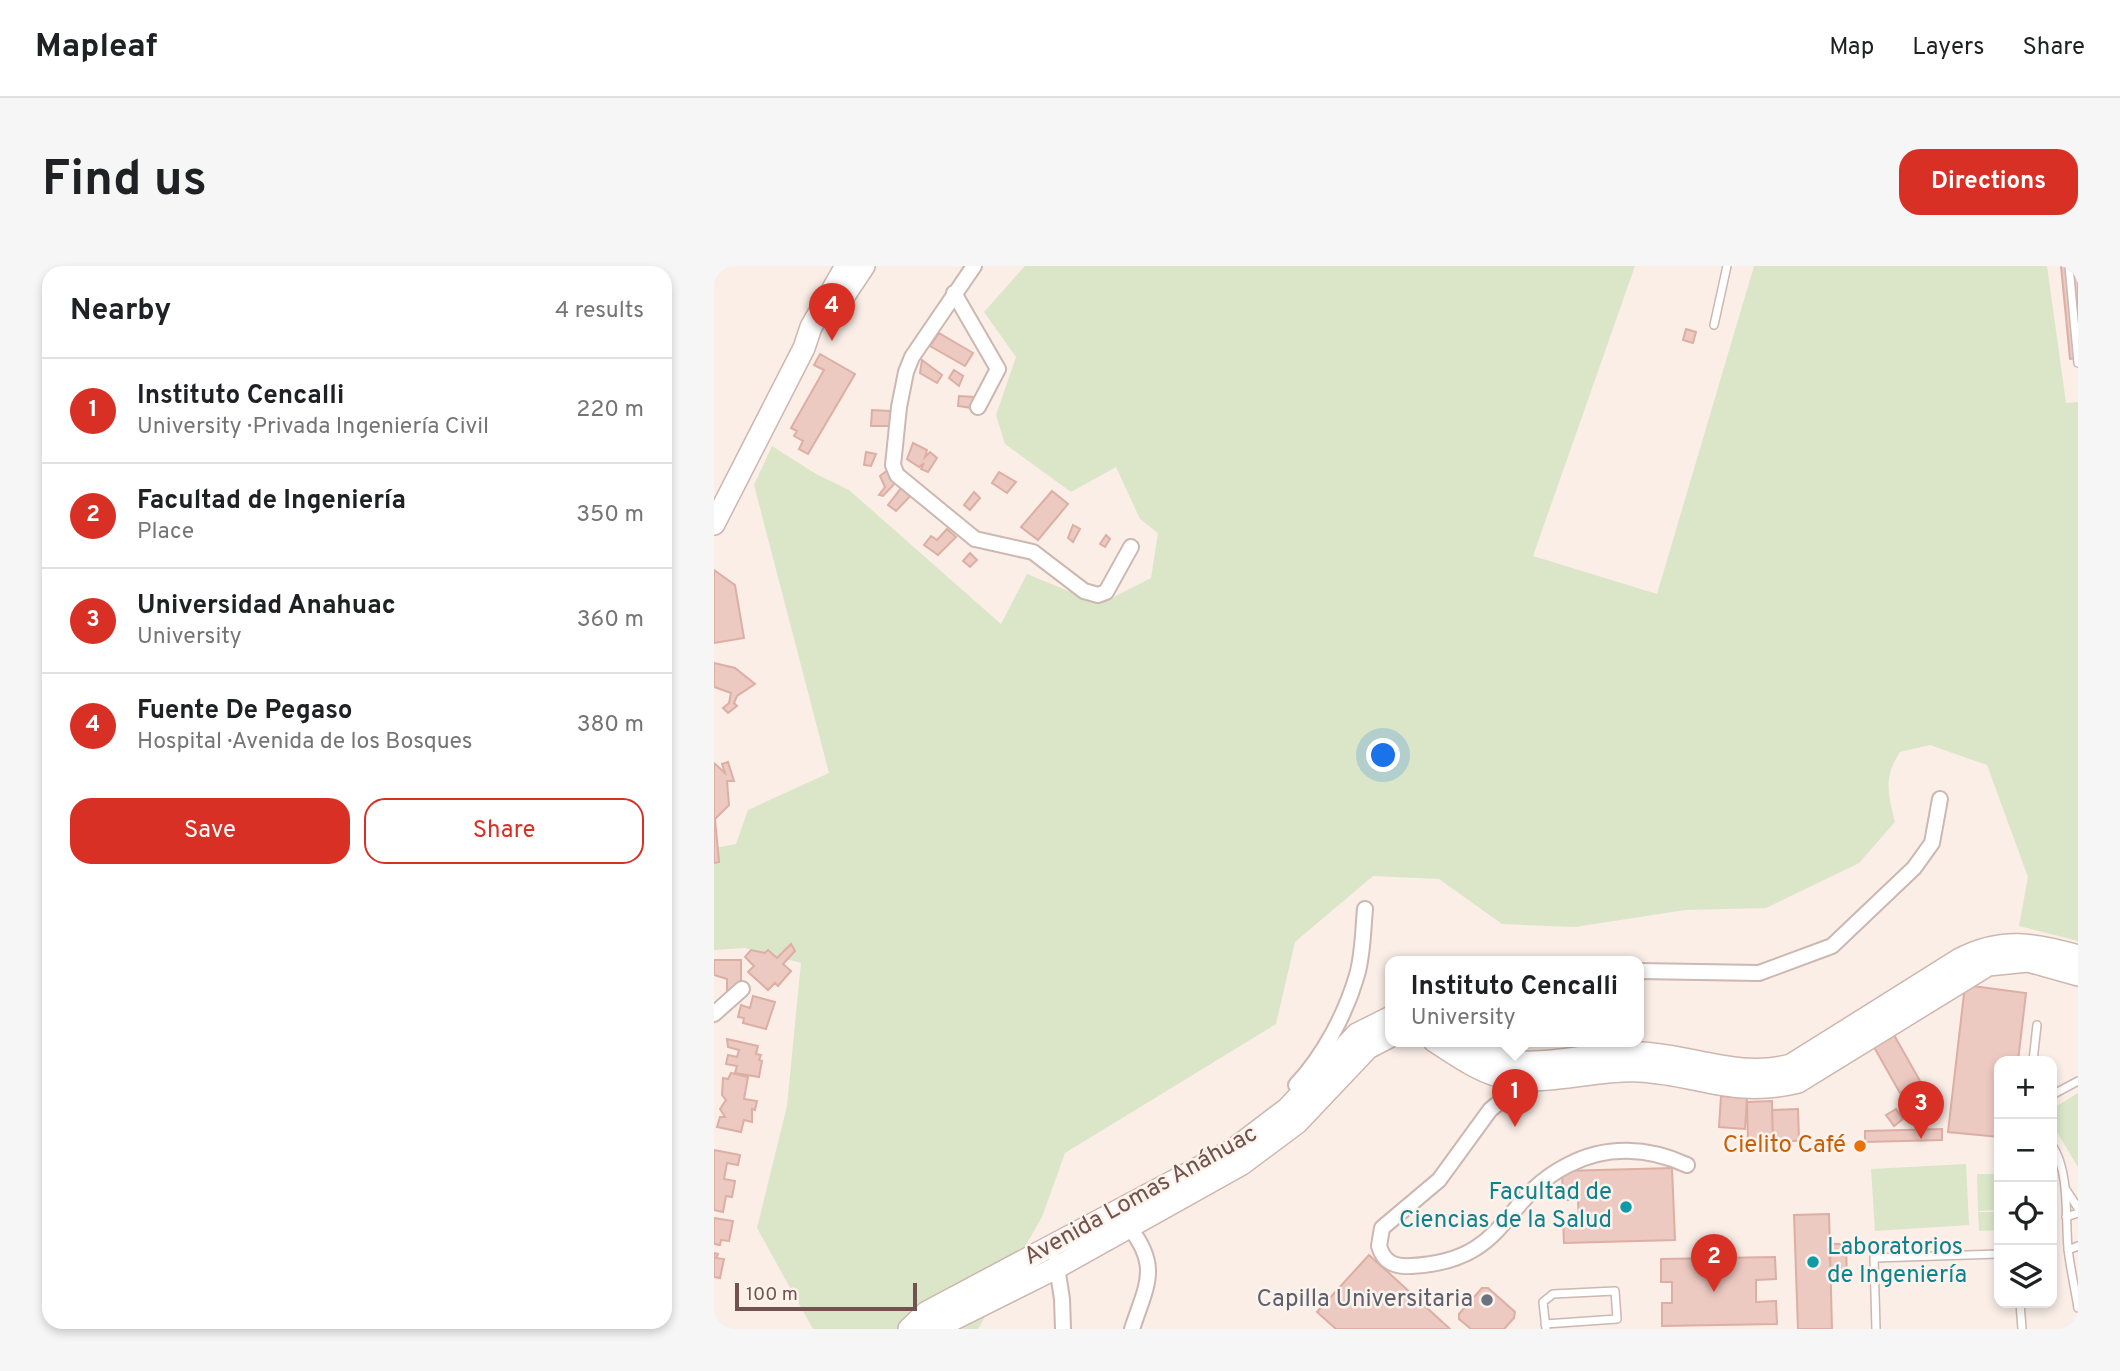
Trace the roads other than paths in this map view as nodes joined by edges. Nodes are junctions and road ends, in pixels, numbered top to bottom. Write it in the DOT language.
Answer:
graph roads {
  1 [pos="846,266"];
  2 [pos="864,266"];
  3 [pos="975,266"];
  4 [pos="1727,266"];
  5 [pos="2069,266"];
  6 [pos="954,293"];
  7 [pos="1714,325"];
  8 [pos="804,348"];
  9 [pos="2078,363"];
  10 [pos="978,407"];
  11 [pos="714,524"];
  12 [pos="1131,547"];
  13 [pos="1940,799"];
  14 [pos="1365,909"];
  15 [pos="2078,956"];
  16 [pos="1644,971"];
  17 [pos="2078,975"];
  18 [pos="742,989"];
  19 [pos="714,1014"];
  20 [pos="1385,1020"];
  21 [pos="2038,1025"];
  22 [pos="1385,1039"];
  23 [pos="1459,1047"];
  24 [pos="1489,1054"];
  25 [pos="2034,1056"];
  26 [pos="1526,1070"];
  27 [pos="2078,1081"];
  28 [pos="2057,1092"];
  29 [pos="1271,1123"];
  30 [pos="2057,1152"];
  31 [pos="1687,1165"];
  32 [pos="2064,1187"];
  33 [pos="2078,1211"];
  34 [pos="2066,1217"];
  35 [pos="1129,1227"];
  36 [pos="1055,1244"];
  37 [pos="2078,1246"];
  38 [pos="2068,1251"];
  39 [pos="1994,1254"];
  40 [pos="1056,1268"];
  41 [pos="2020,1308"];
  42 [pos="2078,1308"];
  43 [pos="1545,1326"];
  44 [pos="909,1329"];
  45 [pos="934,1329"];
  46 [pos="1063,1329"];
  47 [pos="1132,1329"];
  48 [pos="1877,1329"];
  49 [pos="2022,1329"];
  1 -- 8 [label="main road"];
  2 -- 8 [label="main road"];
  3 -- 6 [label="street"];
  4 -- 7 [label="lane"];
  5 -- 9 [label="lane"];
  6 -- 10 [label="street"];
  6 -- 12 [label="street"];
  8 -- 11 [label="main road"];
  13 -- 16 [label="street"];
  14 -- 29 [label="street"];
  15 -- 26 [label="main road"];
  17 -- 26 [label="main road"];
  18 -- 19 [label="street"];
  20 -- 29 [label="main road, Avenida Lomas Anáhuac"];
  21 -- 25 [label="lane"];
  22 -- 35 [label="main road, Avenida Lomas Anáhuac"];
  23 -- 24 [label="main road"];
  24 -- 26 [label="main road"];
  26 -- 31 [label="street"];
  27 -- 28 [label="lane"];
  29 -- 36 [label="main road, Avenida Lomas Anáhuac"];
  30 -- 32 [label="lane"];
  32 -- 33 [label="lane"];
  32 -- 34 [label="lane"];
  33 -- 34 [label="lane"];
  34 -- 38 [label="lane"];
  35 -- 40 [label="main road, Avenida Lomas Anáhuac"];
  35 -- 47 [label="street"];
  36 -- 40 [label="street"];
  36 -- 44 [label="main road, Avenida Lomas Anáhuac"];
  37 -- 38 [label="lane"];
  38 -- 42 [label="lane"];
  39 -- 48 [label="lane"];
  40 -- 45 [label="main road, Avenida Lomas Anáhuac"];
  40 -- 46 [label="street"];
  41 -- 49 [label="lane"];
  43 -- 43 [label="lane"];
}
